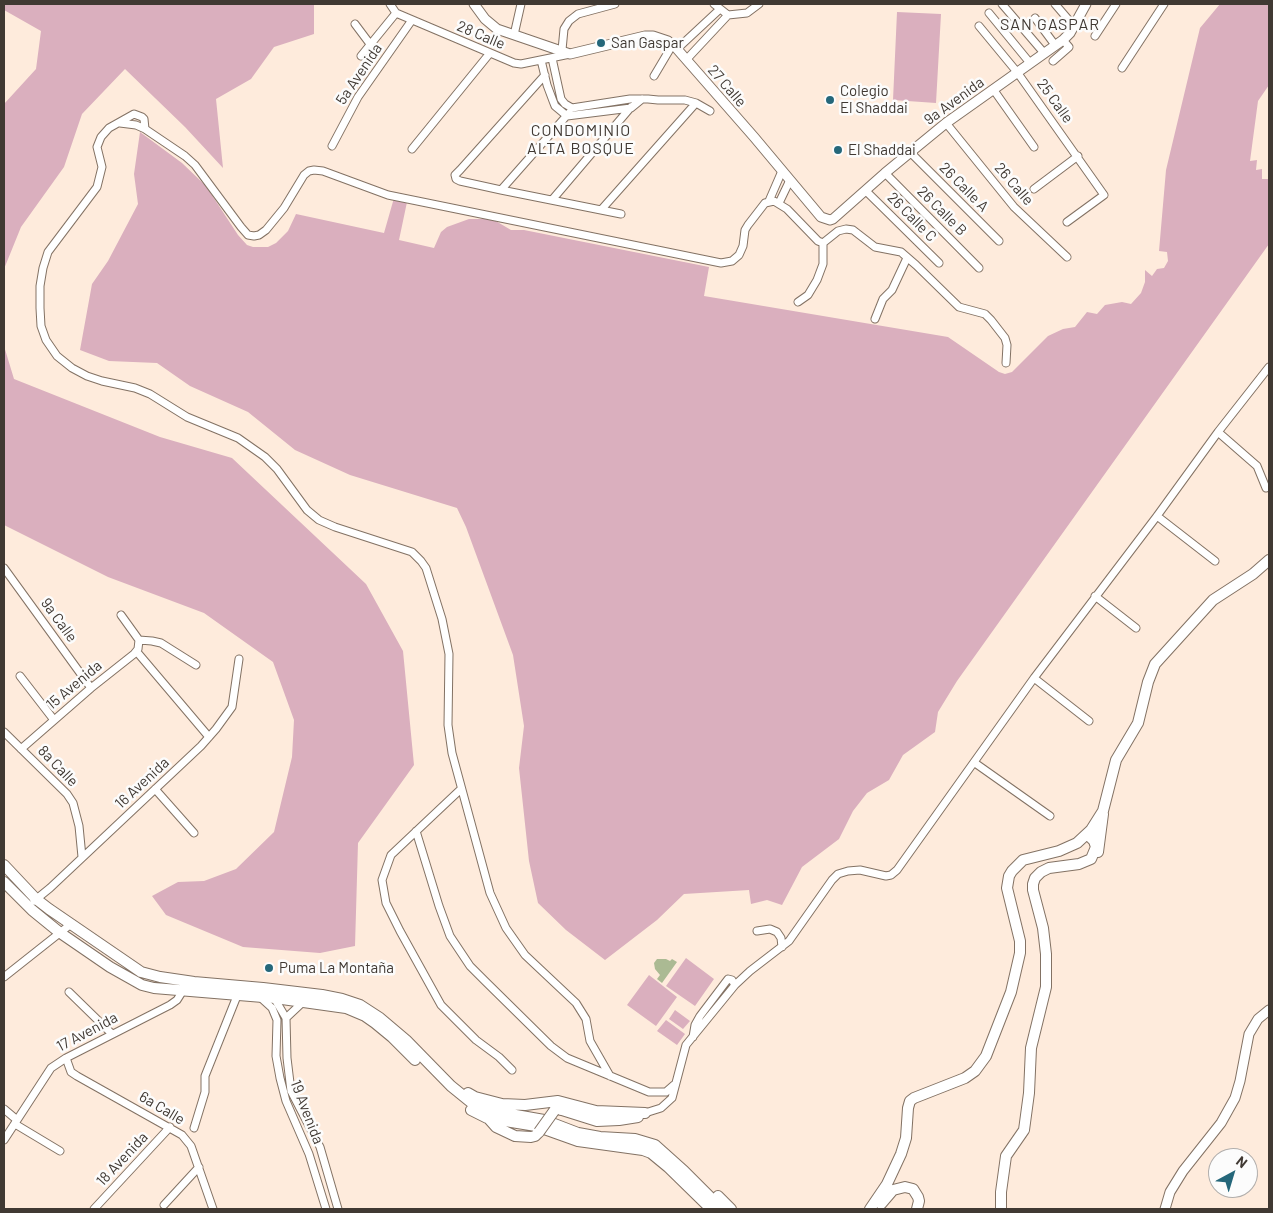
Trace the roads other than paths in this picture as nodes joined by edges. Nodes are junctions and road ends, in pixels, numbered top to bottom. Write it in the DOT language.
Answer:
graph roads {
  1 [pos="390,4"];
  2 [pos="474,4"];
  3 [pos="520,4"];
  4 [pos="615,4"];
  5 [pos="759,4"];
  6 [pos="1002,4"];
  7 [pos="1055,4"];
  8 [pos="1086,4"];
  9 [pos="1116,4"];
  10 [pos="1164,4"];
  11 [pos="717,6"];
  12 [pos="396,13"];
  13 [pos="989,13"];
  14 [pos="728,15"];
  15 [pos="1035,18"];
  16 [pos="412,20"];
  17 [pos="355,24"];
  18 [pos="1073,25"];
  19 [pos="979,26"];
  20 [pos="514,34"];
  21 [pos="1095,36"];
  22 [pos="1059,42"];
  23 [pos="370,44"];
  24 [pos="675,47"];
  25 [pos="566,52"];
  26 [pos="1044,53"];
  27 [pos="490,54"];
  28 [pos="361,56"];
  29 [pos="552,58"];
  30 [pos="541,60"];
  31 [pos="686,60"];
  32 [pos="1053,61"];
  33 [pos="1030,63"];
  34 [pos="1122,68"];
  35 [pos="1017,72"];
  36 [pos="545,75"];
  37 [pos="654,76"];
  38 [pos="993,89"];
  39 [pos="630,99"];
  40 [pos="642,99"];
  41 [pos="696,103"];
  42 [pos="572,108"];
  43 [pos="631,108"];
  44 [pos="710,111"];
  45 [pos="567,116"];
  46 [pos="946,123"];
  47 [pos="332,146"];
  48 [pos="1034,147"];
  49 [pos="412,149"];
  50 [pos="910,152"];
  51 [pos="1078,156"];
  52 [pos="782,171"];
  53 [pos="884,173"];
  54 [pos="790,180"];
  55 [pos="1034,188"];
  56 [pos="501,190"];
  57 [pos="866,191"];
  58 [pos="552,200"];
  59 [pos="769,201"];
  60 [pos="779,203"];
  61 [pos="601,210"];
  62 [pos="621,214"];
  63 [pos="834,219"];
  64 [pos="1067,222"];
  65 [pos="999,241"];
  66 [pos="823,243"];
  67 [pos="1067,257"];
  68 [pos="907,258"];
  69 [pos="939,263"];
  70 [pos="979,268"];
  71 [pos="798,302"];
  72 [pos="875,319"];
  73 [pos="1006,363"];
  74 [pos="1269,367"];
  75 [pos="1218,432"];
  76 [pos="1266,488"];
  77 [pos="1157,516"];
  78 [pos="1269,560"];
  79 [pos="1215,561"];
  80 [pos="4,568"];
  81 [pos="1095,596"];
  82 [pos="121,615"];
  83 [pos="1136,628"];
  84 [pos="138,640"];
  85 [pos="136,652"];
  86 [pos="240,659"];
  87 [pos="196,665"];
  88 [pos="20,676"];
  89 [pos="1034,678"];
  90 [pos="91,688"];
  91 [pos="54,720"];
  92 [pos="1089,721"];
  93 [pos="4,732"];
  94 [pos="209,737"];
  95 [pos="21,749"];
  96 [pos="974,763"];
  97 [pos="155,789"];
  98 [pos="461,789"];
  99 [pos="1103,811"];
  100 [pos="1050,816"];
  101 [pos="416,831"];
  102 [pos="194,833"];
  103 [pos="1085,837"];
  104 [pos="82,857"];
  105 [pos="1091,859"];
  106 [pos="4,865"];
  107 [pos="4,882"];
  108 [pos="36,899"];
  109 [pos="28,906"];
  110 [pos="71,924"];
  111 [pos="59,932"];
  112 [pos="757,932"];
  113 [pos="782,947"];
  114 [pos="4,977"];
  115 [pos="169,978"];
  116 [pos="215,989"];
  117 [pos="69,992"];
  118 [pos="182,992"];
  119 [pos="237,996"];
  120 [pos="261,998"];
  121 [pos="275,998"];
  122 [pos="321,1000"];
  123 [pos="303,1002"];
  124 [pos="340,1003"];
  125 [pos="1269,1010"];
  126 [pos="231,1012"];
  127 [pos="286,1018"];
  128 [pos="112,1034"];
  129 [pos="417,1052"];
  130 [pos="66,1058"];
  131 [pos="512,1070"];
  132 [pos="610,1076"];
  133 [pos="675,1083"];
  134 [pos="4,1109"];
  135 [pos="645,1114"];
  136 [pos="487,1118"];
  137 [pos="16,1122"];
  138 [pos="170,1127"];
  139 [pos="194,1128"];
  140 [pos="4,1140"];
  141 [pos="60,1151"];
  142 [pos="199,1167"];
  143 [pos="699,1186"];
  144 [pos="700,1198"];
  145 [pos="164,1204"];
  146 [pos="101,1206"];
  147 [pos="212,1206"];
  148 [pos="94,1209"];
  149 [pos="205,1209"];
  150 [pos="326,1209"];
  151 [pos="338,1209"];
  152 [pos="704,1209"];
  153 [pos="711,1209"];
  154 [pos="722,1209"];
  155 [pos="731,1209"];
  156 [pos="870,1209"];
  157 [pos="877,1209"];
  158 [pos="917,1209"];
  159 [pos="1001,1209"];
  160 [pos="1165,1209"];
  1 -- 12 [label="street"];
  2 -- 20 [label="street"];
  3 -- 20 [label="street"];
  4 -- 25 [label="street"];
  5 -- 14 [label="street"];
  6 -- 26 [label="street"];
  7 -- 18 [label="street"];
  8 -- 18 [label="street, 9a Avenida"];
  9 -- 21 [label="street"];
  10 -- 34 [label="street"];
  11 -- 14 [label="street"];
  11 -- 24 [label="street"];
  12 -- 16 [label="street, 28 Calle"];
  12 -- 23 [label="street"];
  13 -- 33 [label="street"];
  14 -- 31 [label="street"];
  15 -- 22 [label="street"];
  16 -- 27 [label="street, 28 Calle"];
  16 -- 47 [label="street, 5a Avenida"];
  17 -- 23 [label="street"];
  18 -- 22 [label="street, 9a Avenida"];
  19 -- 35 [label="street, 25 Calle"];
  20 -- 25 [label="street"];
  22 -- 26 [label="street, 9a Avenida"];
  22 -- 32 [label="street"];
  23 -- 28 [label="street"];
  24 -- 25 [label="street"];
  24 -- 31 [label="street, 27 Calle"];
  24 -- 37 [label="street"];
  25 -- 29 [label="street, 28 Calle"];
  26 -- 33 [label="street, 9a Avenida"];
  27 -- 30 [label="street, 28 Calle"];
  27 -- 49 [label="street"];
  29 -- 30 [label="street, 28 Calle"];
  29 -- 42 [label="street"];
  30 -- 36 [label="street"];
  31 -- 52 [label="street, 27 Calle"];
  33 -- 35 [label="street, 9a Avenida"];
  35 -- 38 [label="street, 9a Avenida"];
  35 -- 51 [label="street, 25 Calle"];
  36 -- 45 [label="street"];
  36 -- 56 [label="street"];
  38 -- 46 [label="street, 9a Avenida"];
  38 -- 48 [label="street"];
  39 -- 40 [label="street"];
  39 -- 42 [label="street"];
  39 -- 43 [label="street"];
  40 -- 41 [label="street"];
  40 -- 43 [label="street"];
  41 -- 44 [label="street"];
  41 -- 61 [label="street"];
  42 -- 45 [label="street"];
  43 -- 45 [label="street"];
  43 -- 58 [label="street"];
  45 -- 56 [label="street"];
  46 -- 50 [label="street, 9a Avenida"];
  46 -- 67 [label="street, 26 Calle"];
  50 -- 53 [label="street, 9a Avenida"];
  50 -- 65 [label="street, 26 Calle A"];
  51 -- 55 [label="street"];
  51 -- 64 [label="street, 25 Calle"];
  52 -- 54 [label="street, 27 Calle"];
  52 -- 59 [label="street"];
  53 -- 57 [label="street, 9a Avenida"];
  53 -- 70 [label="street, 26 Calle B"];
  54 -- 60 [label="street"];
  54 -- 63 [label="street, 27 Calle"];
  56 -- 58 [label="street"];
  57 -- 63 [label="street, 9a Avenida"];
  57 -- 69 [label="street, 26 Calle C"];
  58 -- 61 [label="street"];
  59 -- 60 [label="street"];
  59 -- 98 [label="street"];
  60 -- 66 [label="street"];
  61 -- 62 [label="street"];
  66 -- 68 [label="street"];
  66 -- 71 [label="street"];
  68 -- 72 [label="street"];
  68 -- 73 [label="street"];
  74 -- 75 [label="street"];
  75 -- 76 [label="street"];
  75 -- 77 [label="street"];
  77 -- 79 [label="street"];
  77 -- 81 [label="street"];
  78 -- 99 [label="main road"];
  80 -- 90 [label="street, 9a Calle"];
  81 -- 83 [label="street"];
  81 -- 89 [label="street"];
  82 -- 84 [label="street"];
  84 -- 85 [label="street"];
  84 -- 87 [label="street"];
  85 -- 90 [label="street, 15 Avenida"];
  85 -- 94 [label="street"];
  86 -- 94 [label="street, 16 Avenida"];
  88 -- 91 [label="street"];
  89 -- 92 [label="street"];
  89 -- 96 [label="street"];
  90 -- 91 [label="street, 15 Avenida"];
  91 -- 95 [label="street, 15 Avenida"];
  93 -- 95 [label="street, 8a Calle"];
  94 -- 97 [label="street, 16 Avenida"];
  95 -- 104 [label="street, 8a Calle"];
  96 -- 100 [label="street"];
  96 -- 113 [label="street"];
  97 -- 102 [label="street"];
  97 -- 104 [label="street, 16 Avenida"];
  98 -- 101 [label="street"];
  98 -- 132 [label="street"];
  99 -- 103 [label="main road"];
  99 -- 105 [label="main road"];
  101 -- 131 [label="street"];
  101 -- 132 [label="street"];
  103 -- 105 [label="main road"];
  103 -- 156 [label="main road"];
  104 -- 108 [label="street, 16 Avenida"];
  105 -- 159 [label="main road"];
  106 -- 108 [label="main road"];
  107 -- 109 [label="main road"];
  108 -- 109 [label="street, 16 Avenida"];
  108 -- 110 [label="main road"];
  109 -- 111 [label="main road"];
  110 -- 111 [label="street"];
  110 -- 115 [label="main road"];
  111 -- 114 [label="street"];
  111 -- 118 [label="main road"];
  112 -- 113 [label="street"];
  113 -- 133 [label="street"];
  115 -- 116 [label="main road"];
  115 -- 118 [label="main road"];
  116 -- 118 [label="main road"];
  116 -- 119 [label="main road"];
  116 -- 121 [label="street"];
  116 -- 122 [label="main road"];
  116 -- 126 [label="street"];
  117 -- 128 [label="street"];
  118 -- 128 [label="street, 17 Avenida"];
  119 -- 120 [label="main road"];
  119 -- 126 [label="street"];
  120 -- 121 [label="main road"];
  120 -- 150 [label="street, 19 Avenida"];
  121 -- 123 [label="main road"];
  121 -- 127 [label="street, 19 Avenida"];
  122 -- 123 [label="main road"];
  122 -- 124 [label="main road"];
  123 -- 127 [label="street"];
  124 -- 129 [label="main road"];
  124 -- 136 [label="main road"];
  125 -- 160 [label="street"];
  126 -- 139 [label="street"];
  127 -- 151 [label="street, 19 Avenida"];
  128 -- 130 [label="street, 17 Avenida"];
  129 -- 135 [label="main road"];
  129 -- 143 [label="main road"];
  130 -- 137 [label="street, 17 Avenida"];
  130 -- 138 [label="street, 6a Calle"];
  132 -- 133 [label="street"];
  133 -- 135 [label="street"];
  134 -- 137 [label="street"];
  135 -- 136 [label="main road, bridge"];
  136 -- 144 [label="main road"];
  137 -- 140 [label="street, 17 Avenida"];
  137 -- 141 [label="street"];
  138 -- 142 [label="street, 6a Calle"];
  138 -- 146 [label="street, 18 Avenida"];
  142 -- 145 [label="street"];
  142 -- 147 [label="street, 6a Calle"];
  143 -- 154 [label="main road"];
  143 -- 155 [label="main road"];
  144 -- 152 [label="main road"];
  144 -- 153 [label="main road"];
  146 -- 148 [label="street, 18 Avenida"];
  147 -- 149 [label="street"];
  157 -- 158 [label="main road"];
}
